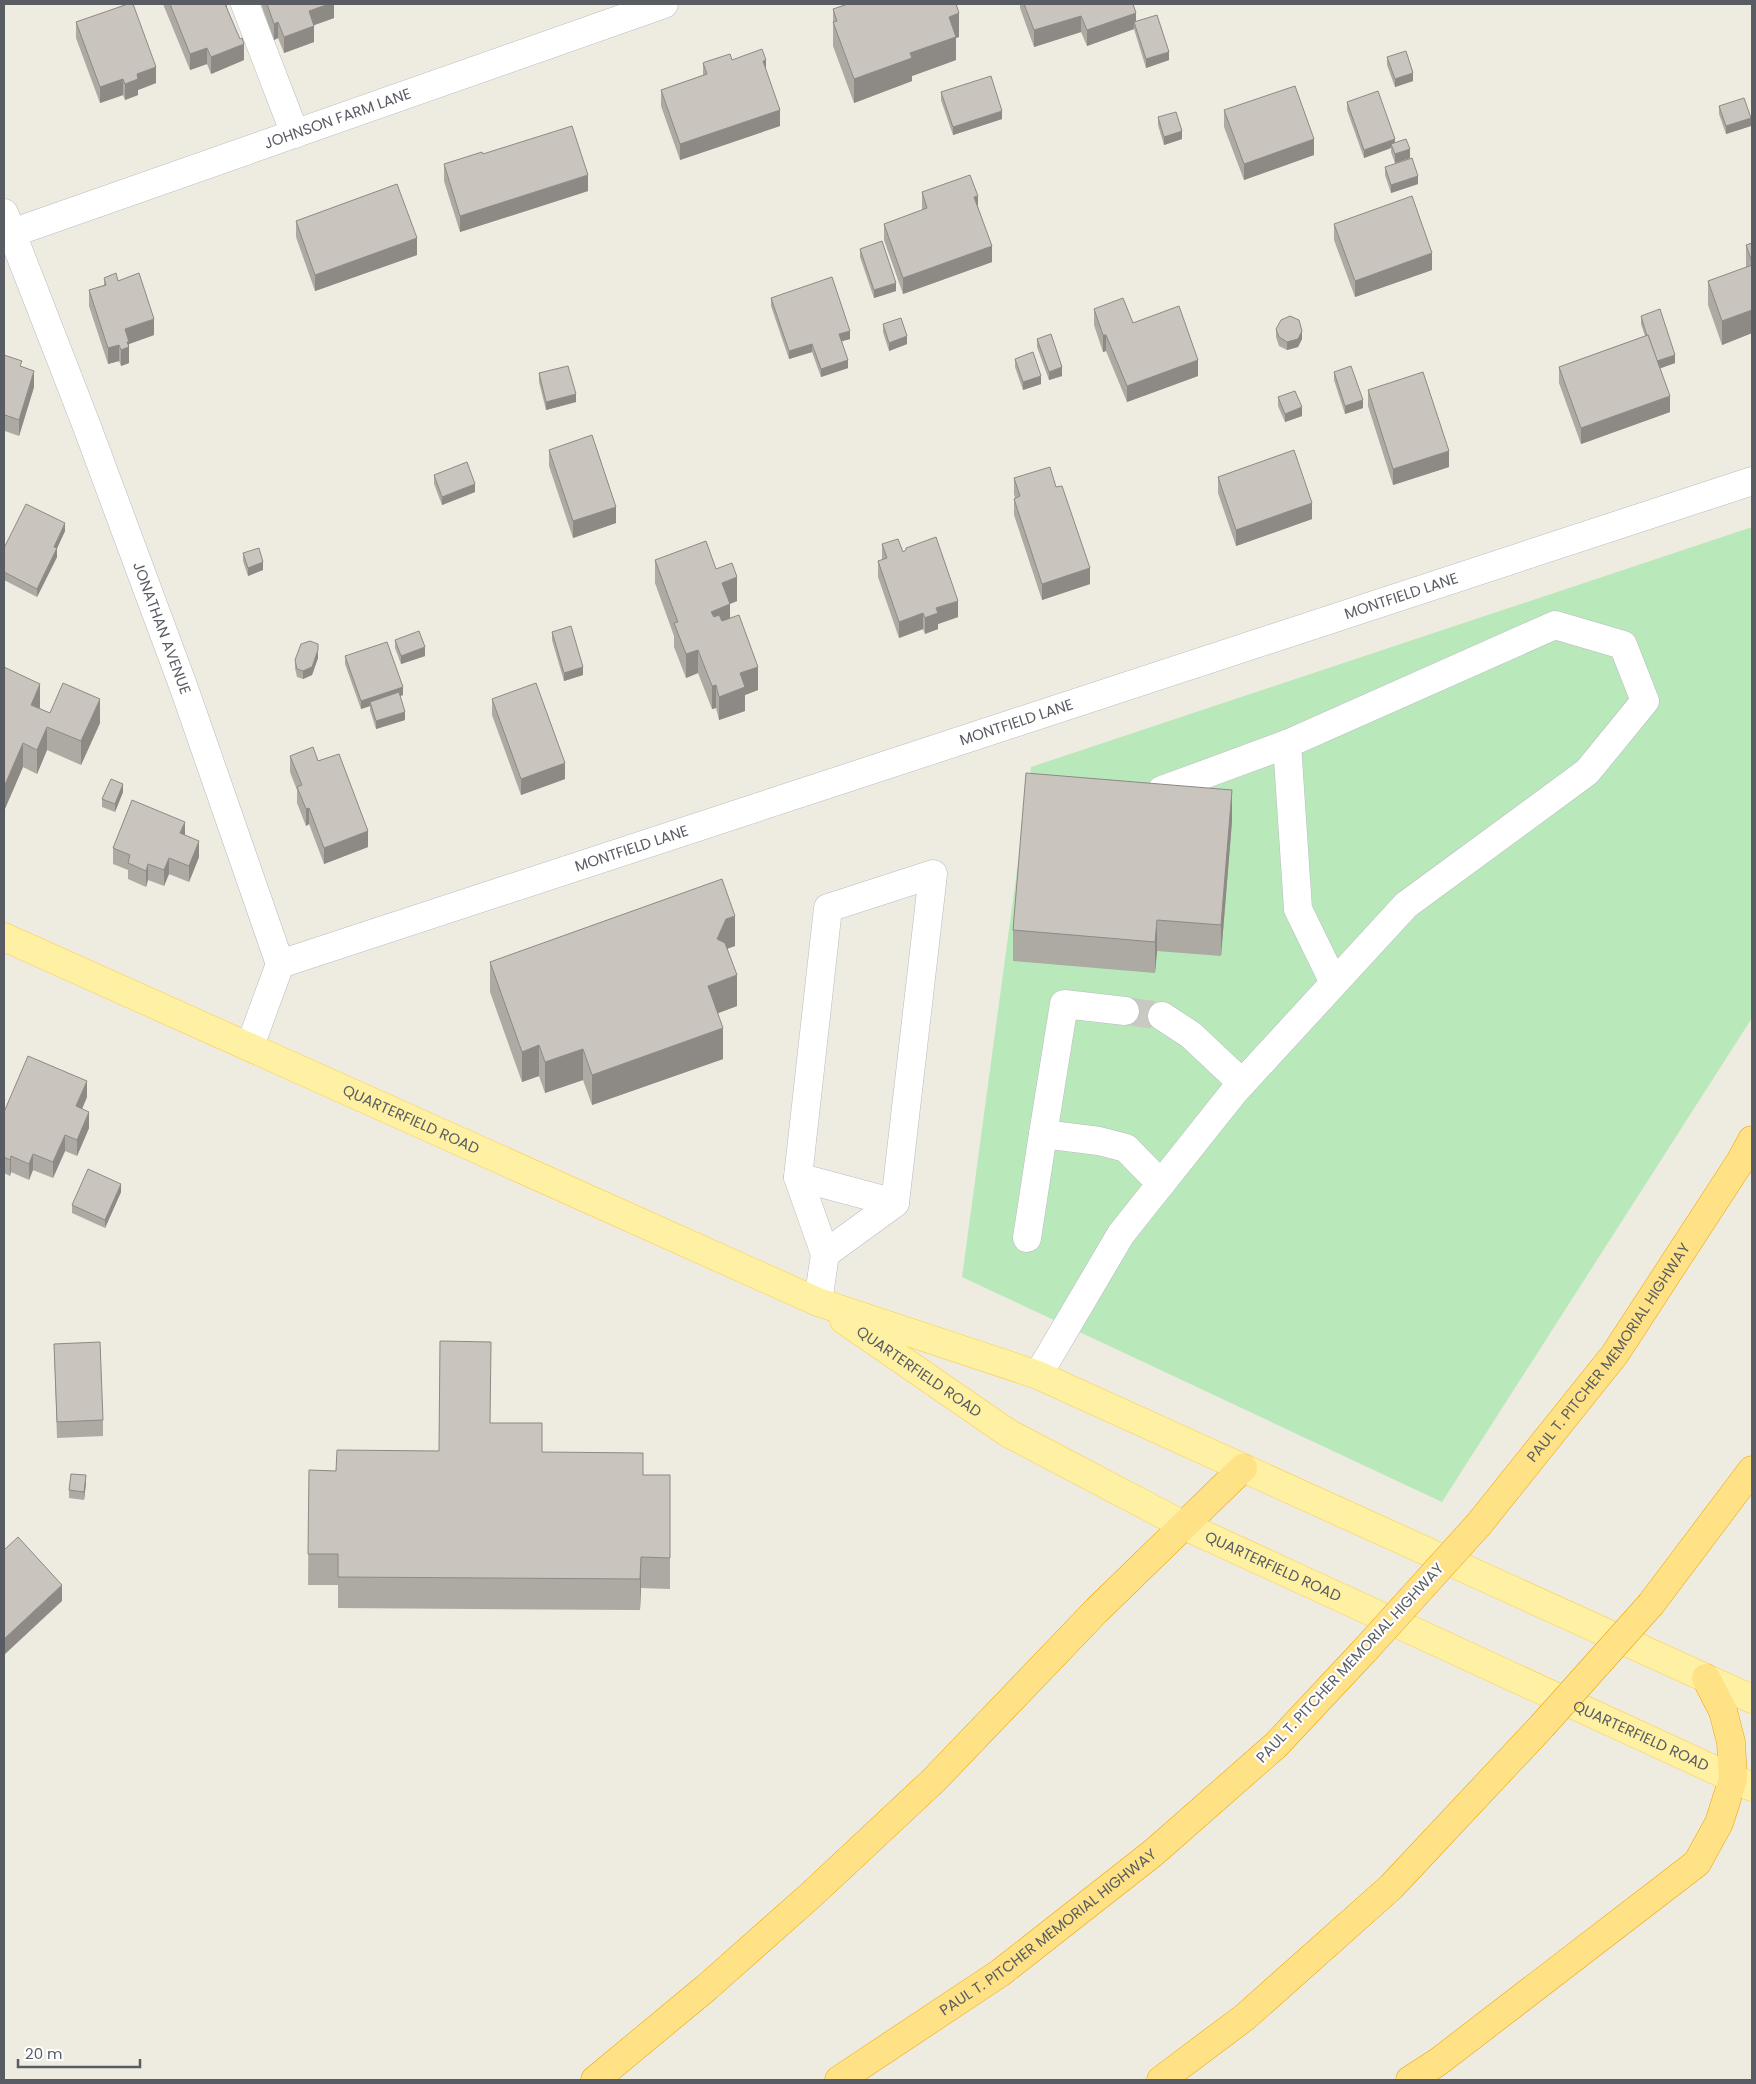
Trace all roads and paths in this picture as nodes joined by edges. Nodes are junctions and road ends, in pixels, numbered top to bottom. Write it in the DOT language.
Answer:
graph roads {
  1 [pos="245,4"];
  2 [pos="664,4"];
  3 [pos="295,134"];
  4 [pos="8,223"];
  5 [pos="1752,481"];
  6 [pos="1287,744"];
  7 [pos="1162,790"];
  8 [pos="4,937"];
  9 [pos="280,964"];
  10 [pos="1334,983"];
  11 [pos="1126,1011"];
  12 [pos="1162,1016"];
  13 [pos="250,1046"];
  14 [pos="1242,1083"];
  15 [pos="1043,1134"];
  16 [pos="1752,1140"];
  17 [pos="798,1177"];
  18 [pos="1161,1184"];
  19 [pos="895,1203"];
  20 [pos="1027,1238"];
  21 [pos="825,1254"];
  22 [pos="818,1302"];
  23 [pos="1038,1375"];
  24 [pos="1243,1468"];
  25 [pos="1752,1470"];
  26 [pos="1185,1526"];
  27 [pos="1706,1678"];
  28 [pos="1752,1699"];
  29 [pos="1743,1783"];
  30 [pos="595,2080"];
  31 [pos="839,2080"];
  32 [pos="1161,2080"];
  33 [pos="1410,2080"];
  1 -- 3 [label="street"];
  2 -- 3 [label="street, JOHNSON FARM LANE"];
  3 -- 4 [label="street, JOHNSON FARM LANE"];
  4 -- 9 [label="street, JONATHAN AVENUE"];
  5 -- 9 [label="street, MONTFIELD LANE"];
  6 -- 7 [label="street"];
  6 -- 10 [label="street"];
  6 -- 10 [label="street"];
  8 -- 13 [label="main road, QUARTERFIELD ROAD"];
  9 -- 13 [label="street"];
  10 -- 14 [label="street"];
  11 -- 15 [label="street"];
  12 -- 14 [label="street"];
  13 -- 22 [label="main road, QUARTERFIELD ROAD"];
  14 -- 18 [label="street"];
  15 -- 18 [label="street"];
  15 -- 20 [label="street"];
  16 -- 31 [label="highway, PAUL T. PITCHER MEMORIAL HIGHWAY, bridge"];
  17 -- 19 [label="street"];
  17 -- 19 [label="street"];
  17 -- 21 [label="street"];
  18 -- 23 [label="street"];
  19 -- 21 [label="street"];
  21 -- 22 [label="street"];
  22 -- 23 [label="main road, QUARTERFIELD ROAD"];
  22 -- 26 [label="main road, QUARTERFIELD ROAD"];
  23 -- 24 [label="main road, QUARTERFIELD ROAD"];
  24 -- 26 [label="highway"];
  24 -- 27 [label="main road, QUARTERFIELD ROAD"];
  25 -- 32 [label="highway, bridge"];
  26 -- 29 [label="main road, QUARTERFIELD ROAD"];
  26 -- 30 [label="highway"];
  27 -- 28 [label="main road, QUARTERFIELD ROAD"];
  27 -- 29 [label="highway"];
  29 -- 33 [label="highway"];
}
